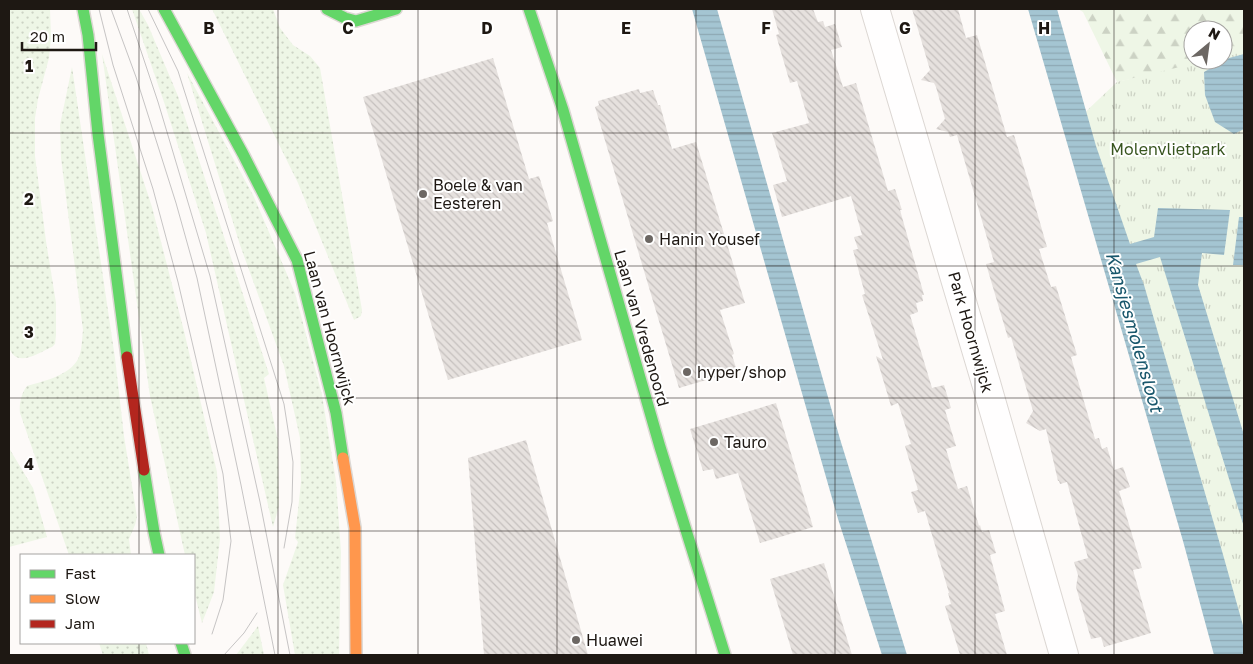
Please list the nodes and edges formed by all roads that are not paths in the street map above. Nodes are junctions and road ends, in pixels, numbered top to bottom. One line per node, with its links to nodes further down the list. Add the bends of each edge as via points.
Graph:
1 (83, 9): 7 (main road, via 131,392)
2 (164, 9): 8 (main road, Laan van Hoornwijck, via 297,260 336,412 355,528)
3 (327, 9): 4 (main road, via 356,21)
4 (396, 9)
5 (529, 9): 9 (main road, Laan van Vredenoord, via 592,206 651,417)
6 (875, 9): 10 (street, Park Hoornwijck)
7 (159, 554)
8 (356, 655)
9 (725, 655)
10 (1064, 655)

